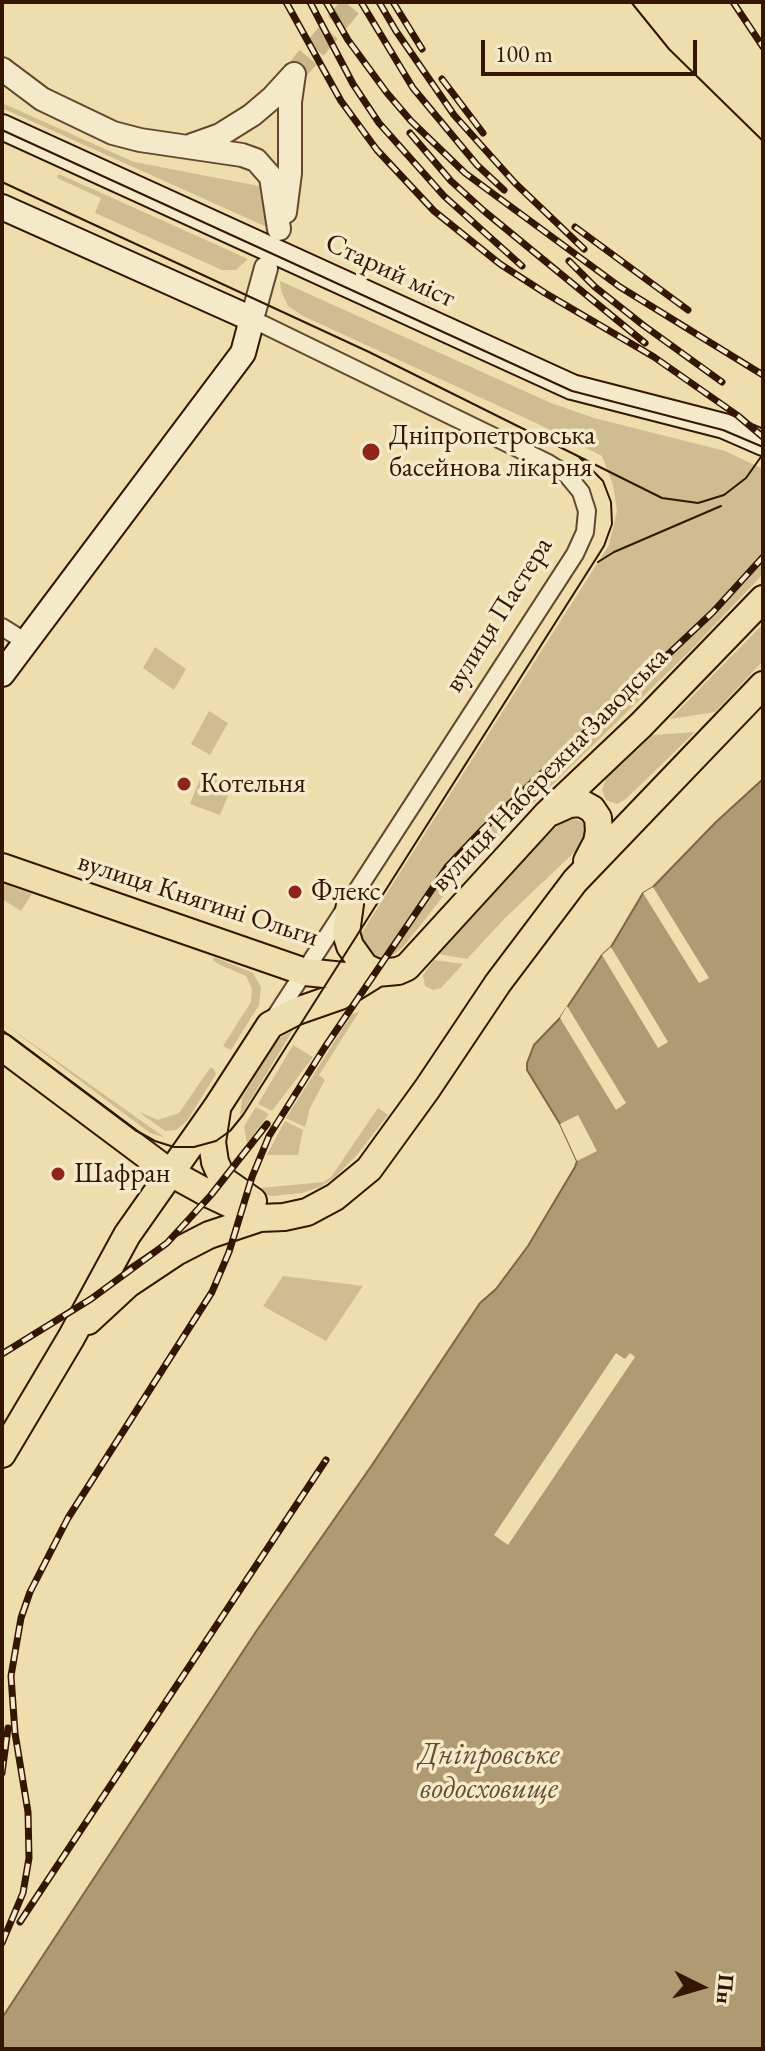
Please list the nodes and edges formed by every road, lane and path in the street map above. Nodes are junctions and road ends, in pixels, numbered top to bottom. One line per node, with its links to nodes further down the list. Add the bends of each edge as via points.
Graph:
1 (2, 69): 3 (street, via 42,99 113,133)
2 (2, 127): 7 (main road, Старий міст, via 559,381 598,396 724,426)
3 (189, 146): 3 (street, via 252,115 294,74 290,173 279,229 275,190 264,167 242,155)
4 (2, 207): 6 (main road, вулиця Пастера)
5 (266, 268): 6 (street)
6 (252, 319): 10 (main road, via 243,353); 16 (street, вулиця Пастера, via 548,463 581,492 587,511 575,554)
7 (763, 443)
8 (763, 599): 13 (main road, вулиця Набережна Заводська)
9 (2, 627): 10 (street)
10 (26, 642): 11 (main road)
11 (2, 674)
12 (763, 685): 15 (main road)
13 (546, 815): 15 (main road, via 581,803 598,818 597,842); 18 (main road, вулиця Набережна Заводська, via 407,967)
14 (2, 867): 17 (main road, вулиця Княгині Ольги)
15 (575, 881): 23 (main road, via 369,1169)
16 (350, 904): 17 (street, вулиця Пастера); 18 (main road, via 350,946 365,967)
17 (305, 972): 18 (main road, вулиця Княгині Ольги); 19 (street, вулиця Пастера)
18 (377, 973): 19 (main road, via 340,996)
19 (270, 1025): 21 (main road)
20 (2, 1047): 22 (main road)
21 (217, 1107): 22 (main road); 23 (main road, via 212,1142 223,1180 260,1204)
22 (169, 1172): 24 (main road); 25 (main road, via 127,1235)
23 (307, 1212): 24 (main road)
24 (260, 1218): 25 (main road, via 209,1235 160,1262 109,1300)
25 (71, 1338): 26 (main road)
26 (2, 1454)

